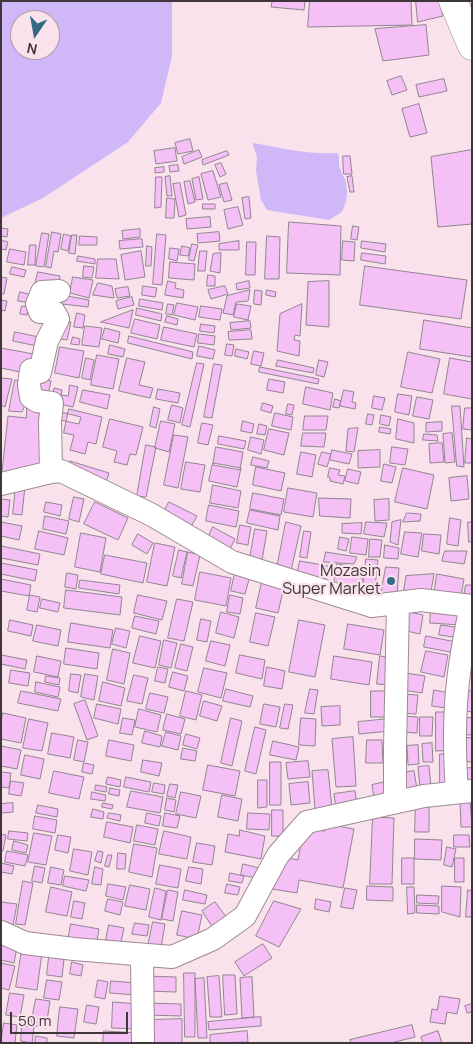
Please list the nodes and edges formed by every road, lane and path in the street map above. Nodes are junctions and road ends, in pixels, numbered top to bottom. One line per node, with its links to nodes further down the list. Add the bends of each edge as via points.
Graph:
1 (452, 1): 2 (highway)
2 (472, 46)
3 (59, 291): 4 (street, via 42,292 37,304 40,312 54,312 58,319 47,341 40,372 31,370 29,385 31,397 52,403)
4 (51, 472): 5 (street); 6 (street, via 61,471 152,515 232,562 372,606)
5 (1, 484)
6 (398, 603): 7 (street, via 421,600); 9 (street)
7 (471, 606): 8 (street, via 456,704 455,757)
8 (464, 791): 9 (street)
9 (395, 802): 11 (street, via 307,822 278,855 245,916 213,939 172,957)
10 (1, 932): 11 (street, via 25,943)
11 (142, 954): 12 (street)
12 (143, 1043)

